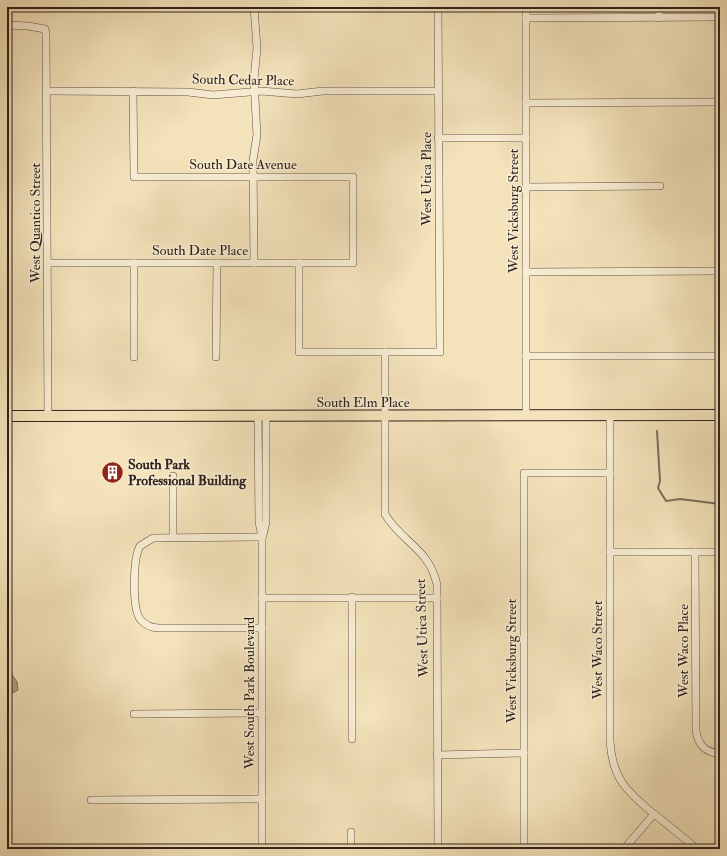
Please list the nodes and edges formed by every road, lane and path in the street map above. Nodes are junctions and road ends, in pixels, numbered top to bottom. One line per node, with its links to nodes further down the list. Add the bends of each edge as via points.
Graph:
1 (254, 7): 11 (street, via 257,48)
2 (438, 7): 12 (street, West Utica Place)
3 (526, 7): 6 (street, West Vicksburg Street)
4 (659, 7): 7 (street)
5 (720, 17): 7 (street)
6 (526, 18): 7 (street); 14 (street, West Vicksburg Street)
7 (659, 18)
8 (7, 26): 9 (street, West Quantico Street, via 45,29)
9 (48, 91): 10 (street, South Cedar Place); 21 (street, West Quantico Street)
10 (133, 91): 11 (street, South Cedar Place, via 213,94); 17 (street, South Date Avenue, via 134,177)
11 (254, 91): 12 (street, South Cedar Place, via 297,94 323,91); 17 (street, via 257,135)
12 (438, 91): 15 (street, West Utica Place)
13 (720, 102): 14 (street)
14 (526, 103): 16 (street, West Vicksburg Street)
15 (438, 138): 16 (street); 28 (street, West Utica Place, via 440,352)
16 (526, 138): 19 (street, West Vicksburg Street)
17 (253, 177): 20 (street); 25 (street, South Date Avenue, via 353,177)
18 (660, 186): 19 (street)
19 (526, 187): 27 (street, West Vicksburg Street)
20 (254, 262): 23 (street, South Date Place); 24 (street, South Date Place)
21 (48, 263): 22 (street, South Date Place); 37 (street, West Quantico Street)
22 (134, 263): 23 (street, South Date Place); 32 (street)
23 (216, 263): 29 (street)
24 (299, 263): 25 (street, South Date Place); 28 (street, via 299,352)
25 (353, 263)
26 (720, 271): 27 (street)
27 (526, 272): 30 (street, West Vicksburg Street)
28 (385, 352): 39 (street, West Utica Street)
29 (216, 356)
30 (526, 356): 31 (street); 33 (street, West Vicksburg Street)
31 (720, 356)
32 (134, 357)
33 (526, 415): 34 (main road, South Elm Place); 39 (main road, South Elm Place)
34 (610, 415): 35 (main road, South Elm Place); 40 (street, West Waco Street)
35 (720, 415)
36 (7, 416): 37 (main road, South Elm Place)
37 (48, 416): 38 (main road, South Elm Place)
38 (262, 416): 39 (main road, South Elm Place); 43 (street, West South Park Boulevard, via 259,522)
39 (384, 416): 49 (street, West Utica Street, via 385,514 429,562 435,576)
40 (610, 473): 44 (street, West Waco Street); 54 (street, West Vicksburg Street, via 524,473)
41 (173, 476): 42 (street)
42 (173, 537): 43 (street); 50 (street, via 153,538 140,546 136,560 136,610 140,619 159,628)
43 (262, 537): 48 (street, West South Park Boulevard)
44 (610, 552): 45 (street); 59 (street, West Waco Street, via 612,760 625,788)
45 (696, 552): 46 (street); 55 (street, West Waco Place, via 696,730 698,741 703,748)
46 (720, 552)
47 (352, 597): 48 (street); 49 (street); 53 (street)
48 (262, 598): 50 (street, West South Park Boulevard)
49 (437, 598): 56 (street, West Utica Street)
50 (262, 628): 51 (street, West South Park Boulevard)
51 (262, 713): 52 (street); 57 (street, West South Park Boulevard)
52 (134, 714)
53 (352, 739)
54 (524, 753): 56 (street); 64 (street, West Vicksburg Street)
55 (720, 754)
56 (438, 755): 63 (street, West Utica Street)
57 (262, 799): 58 (street); 61 (street, West South Park Boulevard)
58 (91, 800)
59 (654, 814): 65 (street); 66 (street, West Waco Street)
60 (351, 832): 62 (street)
61 (262, 849)
62 (351, 849)
63 (438, 849)
64 (524, 849)
65 (624, 849)
66 (697, 849)

